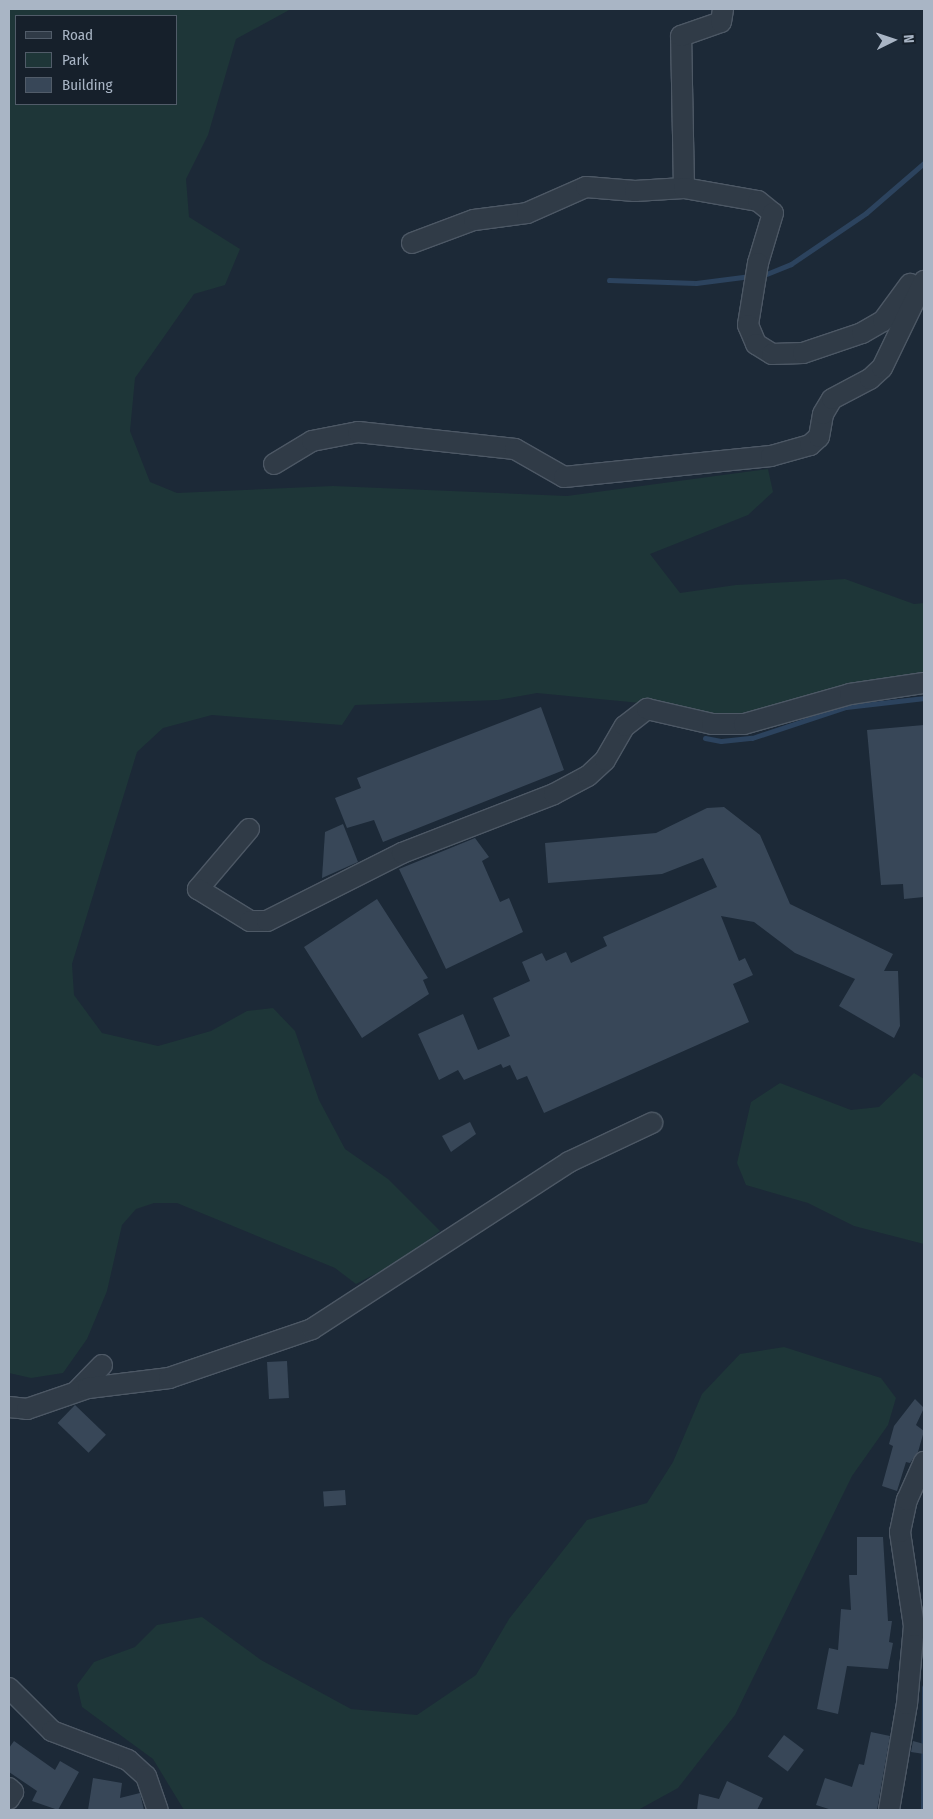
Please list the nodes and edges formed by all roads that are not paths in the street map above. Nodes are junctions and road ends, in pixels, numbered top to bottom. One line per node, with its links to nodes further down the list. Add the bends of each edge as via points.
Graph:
1 (723, 9): 2 (street, via 721,22 681,36)
2 (684, 188): 3 (street, via 635,192 586,187 527,213 474,220); 4 (street, via 758,202 773,212 758,263 748,325 756,344 772,354 803,353 869,329 883,321)
3 (412, 243)
4 (924, 270)
5 (924, 281): 6 (street, via 882,368 870,379 832,399 823,414 820,437 810,445 771,456 564,477 516,449 358,432 312,441)
6 (274, 464)
7 (924, 683): 8 (street, via 850,694 744,724 712,724 647,709 625,726 605,760 588,776 554,794 402,853 267,921 250,921 198,889)
8 (249, 829)
9 (652, 1123): 11 (street, via 569,1162 312,1329 186,1374)
10 (102, 1365): 11 (street)
11 (78, 1392): 12 (street, via 27,1408)
12 (9, 1407)
13 (924, 1462): 18 (street, via 907,1500 900,1532 914,1626 908,1704)
14 (9, 1688): 17 (street, via 52,1731 128,1760 146,1776)
15 (9, 1788): 16 (street, via 13,1792)
16 (9, 1798)
17 (158, 1810)
18 (889, 1810)

